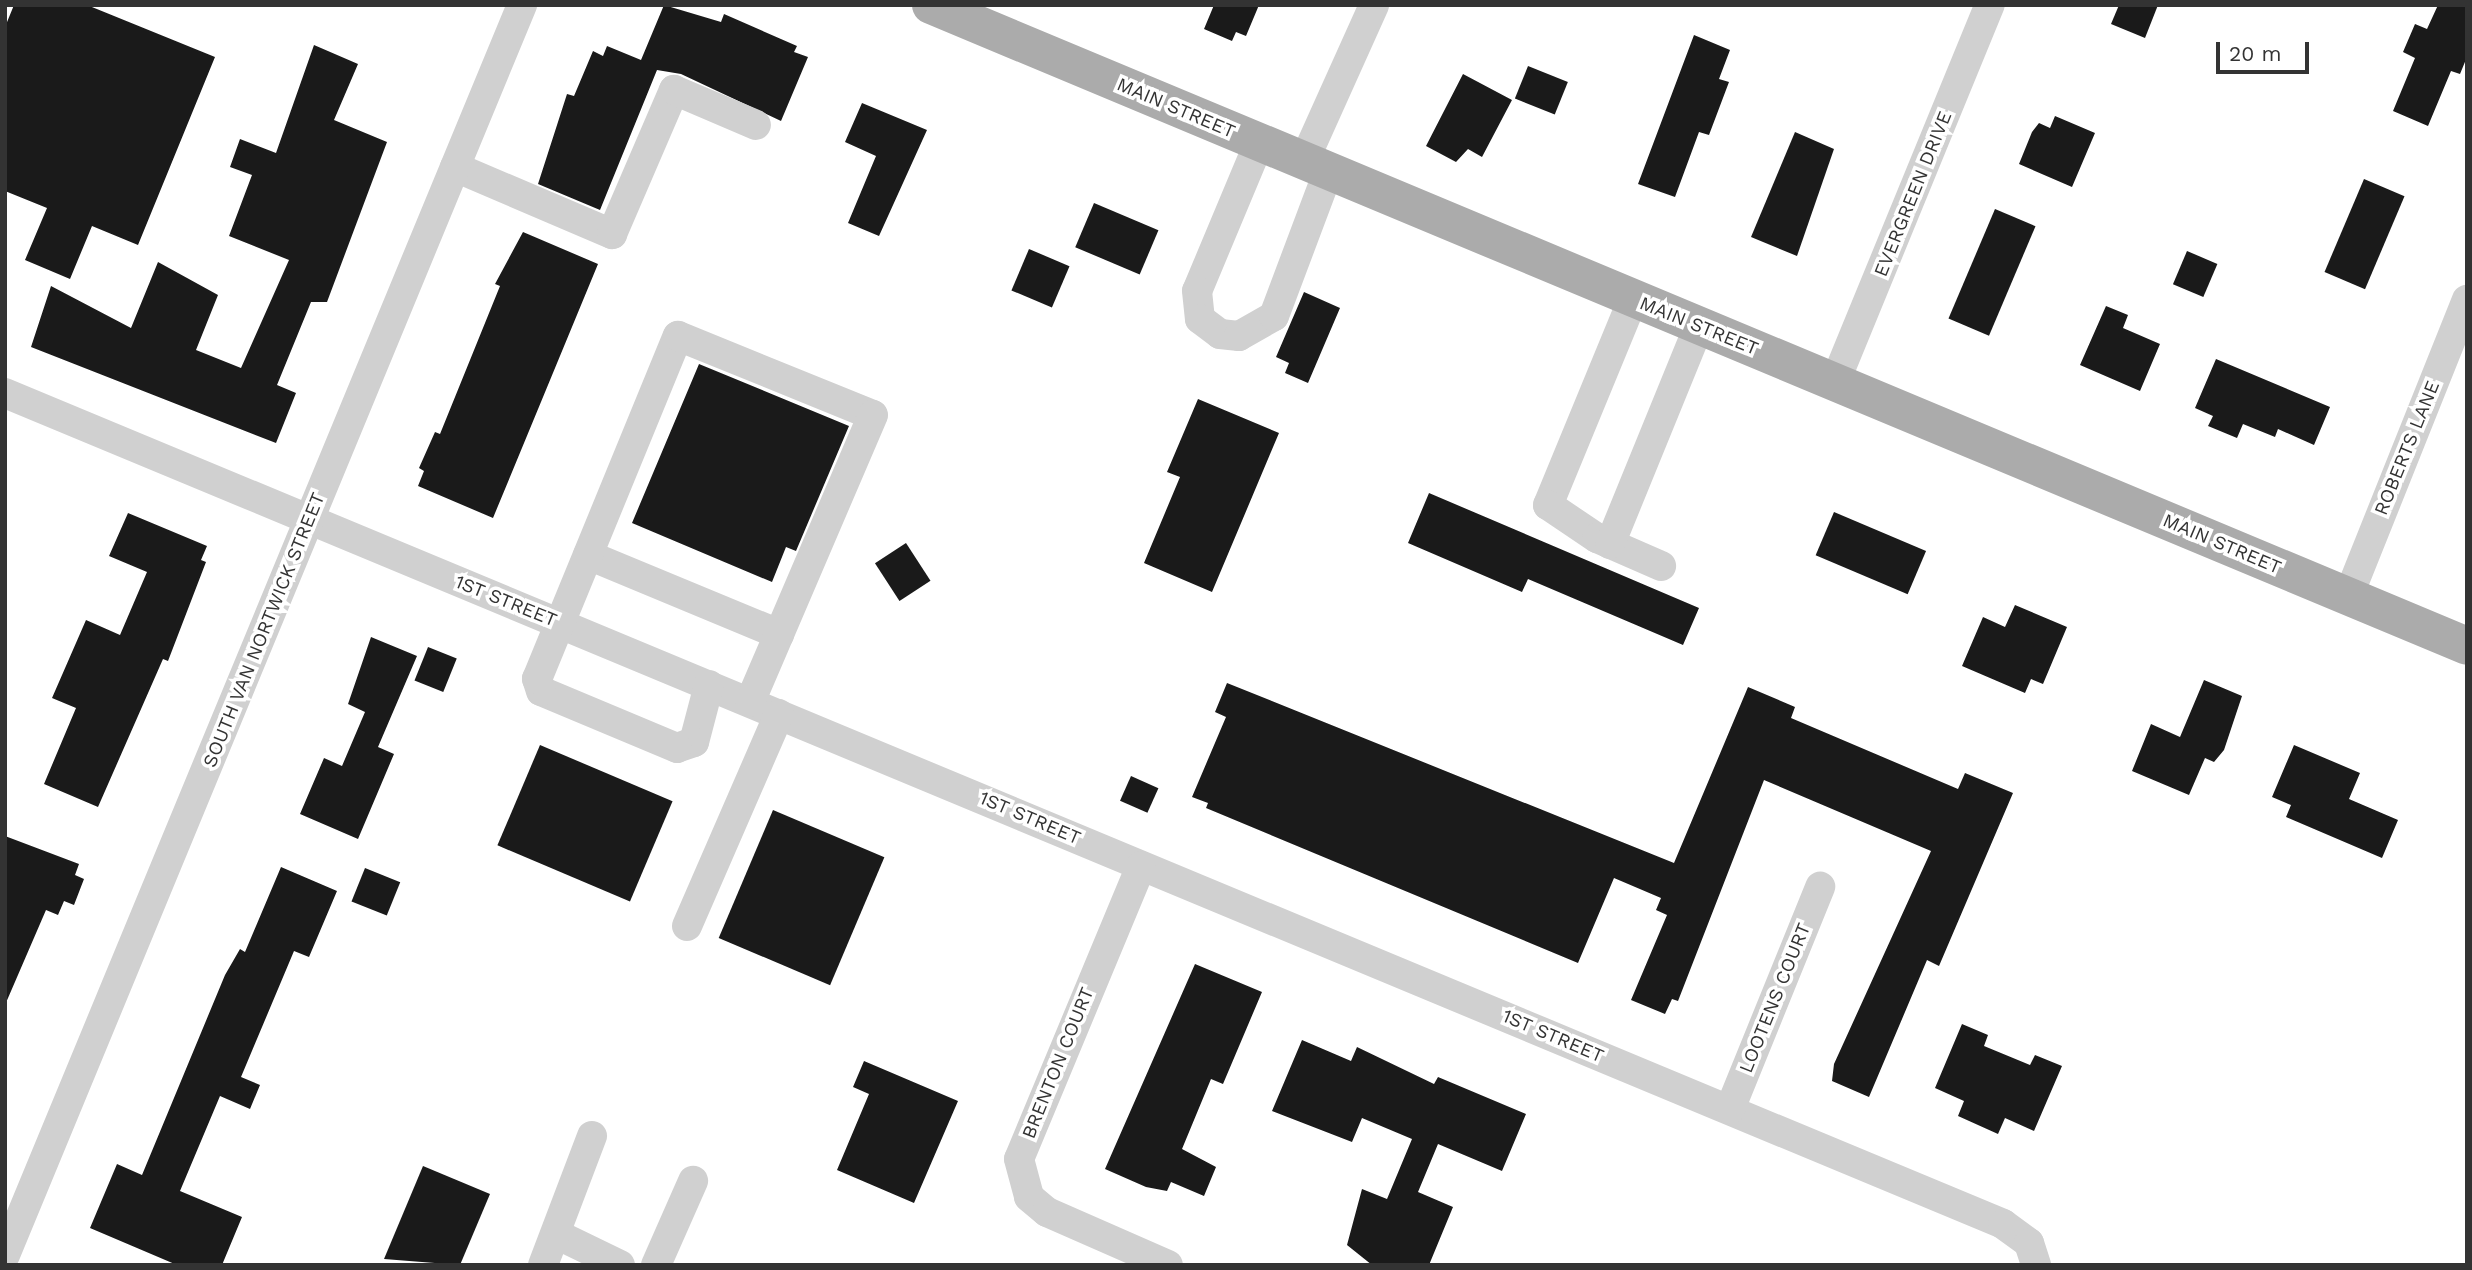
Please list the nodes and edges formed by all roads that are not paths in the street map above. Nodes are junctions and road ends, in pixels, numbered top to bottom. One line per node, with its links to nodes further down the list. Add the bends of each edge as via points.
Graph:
1 (522, 5): 8 (street, SOUTH VAN NORTWICK STREET)
2 (931, 5): 6 (main road, MAIN STREET)
3 (1374, 5): 7 (street)
4 (1990, 5): 12 (street, EVERGREEN DRIVE)
5 (757, 125): 8 (street, via 674,90 612,234)
6 (1259, 143): 7 (main road, MAIN STREET); 7 (street, via 1197,291 1200,319 1220,334 1240,335 1274,316)
7 (1316, 166): 9 (main road, MAIN STREET)
8 (455, 167): 14 (street, SOUTH VAN NORTWICK STREET)
9 (1633, 299): 11 (main road, MAIN STREET); 15 (street, via 1548,505)
10 (2467, 299): 18 (street, ROBERTS LANE)
11 (1699, 326): 12 (main road, MAIN STREET); 15 (street)
12 (1835, 383): 18 (main road, MAIN STREET)
13 (5, 393): 14 (street, 1ST STREET)
14 (309, 519): 19 (street, 1ST STREET); 32 (street, SOUTH VAN NORTWICK STREET)
15 (1609, 544): 17 (street)
16 (588, 555): 19 (street); 20 (street); 20 (street, via 678,336 873,415)
17 (1661, 566)
18 (2348, 597): 21 (main road, MAIN STREET)
19 (559, 623): 22 (street, 1ST STREET); 22 (street, via 537,679 541,691 677,748 694,742)
20 (779, 634): 23 (street)
21 (2467, 646)
22 (709, 685): 23 (street, 1ST STREET)
23 (750, 702): 24 (street, 1ST STREET)
24 (779, 714): 25 (street, 1ST STREET); 27 (street)
25 (1141, 866): 28 (street, 1ST STREET); 36 (street, BRENTON COURT, via 1019,1159 1029,1197 1047,1212)
26 (1820, 887): 28 (street, LOOTENS COURT)
27 (687, 926)
28 (1730, 1109): 37 (street, 1ST STREET, via 2003,1224 2029,1243)
29 (592, 1136): 31 (street)
30 (693, 1181): 35 (street)
31 (556, 1234): 33 (street); 34 (street)
32 (5, 1255)
33 (623, 1264)
34 (543, 1265)
35 (656, 1265)
36 (1168, 1265)
37 (2036, 1265)

